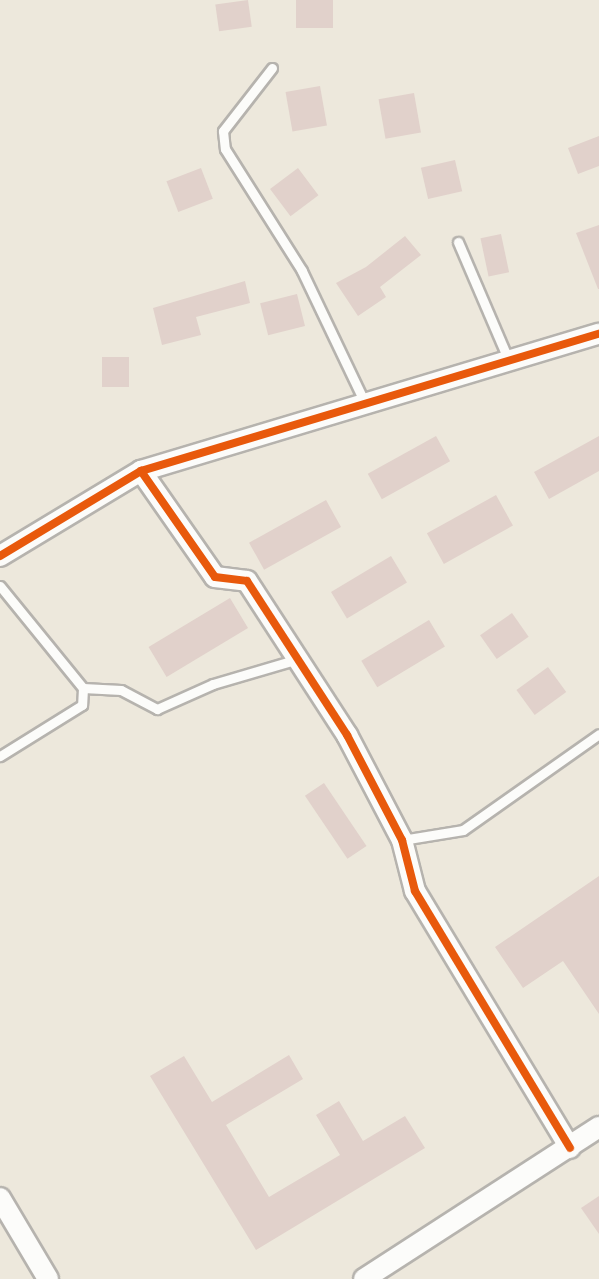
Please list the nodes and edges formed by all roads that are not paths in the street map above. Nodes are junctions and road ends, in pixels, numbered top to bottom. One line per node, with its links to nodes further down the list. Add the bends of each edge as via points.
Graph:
1 (272, 68): 5 (lane, via 223,131 225,149 302,271)
2 (458, 242): 4 (lane)
3 (599, 334): 4 (street)
4 (510, 362): 5 (street)
5 (366, 407): 6 (street)
6 (141, 471): 7 (street); 9 (street, via 216,577 247,581)
7 (0, 556)
8 (0, 586): 10 (lane)
9 (298, 659): 10 (lane, via 213,684 157,709 121,690); 13 (street, via 347,735)
10 (83, 688): 12 (lane, via 82,705)
11 (599, 734): 13 (lane, via 463,830)
12 (0, 756)
13 (402, 840): 15 (street, via 415,891)
14 (599, 1127): 15 (street)
15 (570, 1148): 18 (street)
16 (0, 1198): 17 (street)
17 (48, 1279)
18 (364, 1279)

